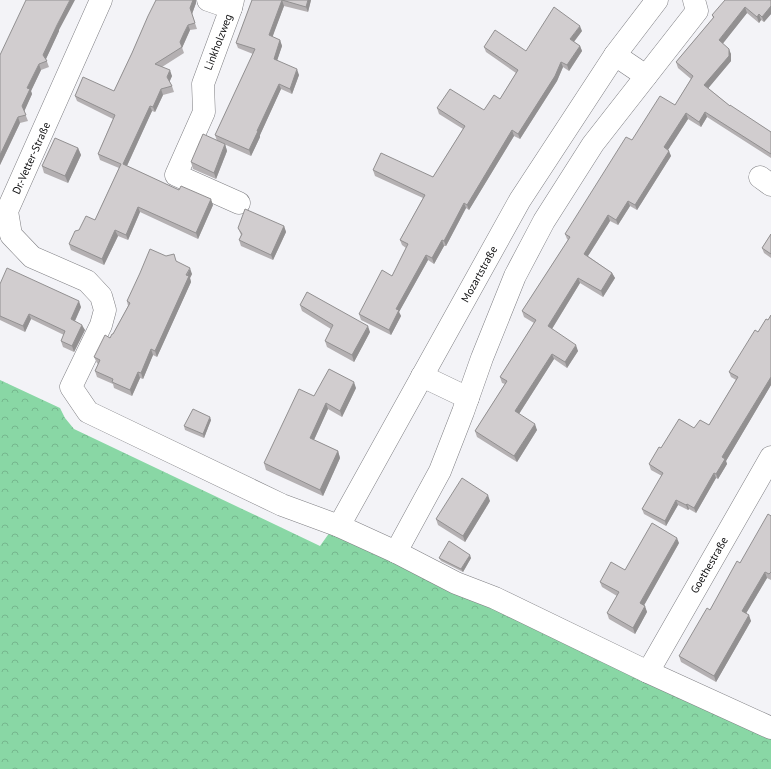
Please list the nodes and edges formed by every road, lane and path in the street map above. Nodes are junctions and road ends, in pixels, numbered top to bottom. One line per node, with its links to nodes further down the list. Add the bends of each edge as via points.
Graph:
1 (101, 0): 14 (street, Dr.-Vetter-Straße, via 7,211 11,235 32,256 87,281 101,296 105,310 101,325 71,387 88,412 282,505)
2 (208, 0): 5 (street)
3 (657, 0): 6 (street, Mozartstraße)
4 (694, 0): 7 (street, via 697,11)
5 (232, 4): 10 (street, Linkholzweg, via 202,84 204,112 176,174)
6 (615, 55): 7 (street); 8 (street, Mozartstraße)
7 (646, 76): 9 (street, via 593,144)
8 (538, 173): 9 (street); 11 (street, Mozartstraße, via 520,200)
9 (564, 189): 12 (street, via 515,276)
10 (238, 203)
11 (422, 376): 12 (street); 14 (street, Mozartstraße)
12 (468, 398): 15 (street, via 440,471)
13 (771, 458): 16 (street, Goethestraße)
14 (339, 526): 15 (street)
15 (396, 552): 16 (street, via 456,583 496,598)
16 (648, 672): 17 (street)
17 (771, 728)

